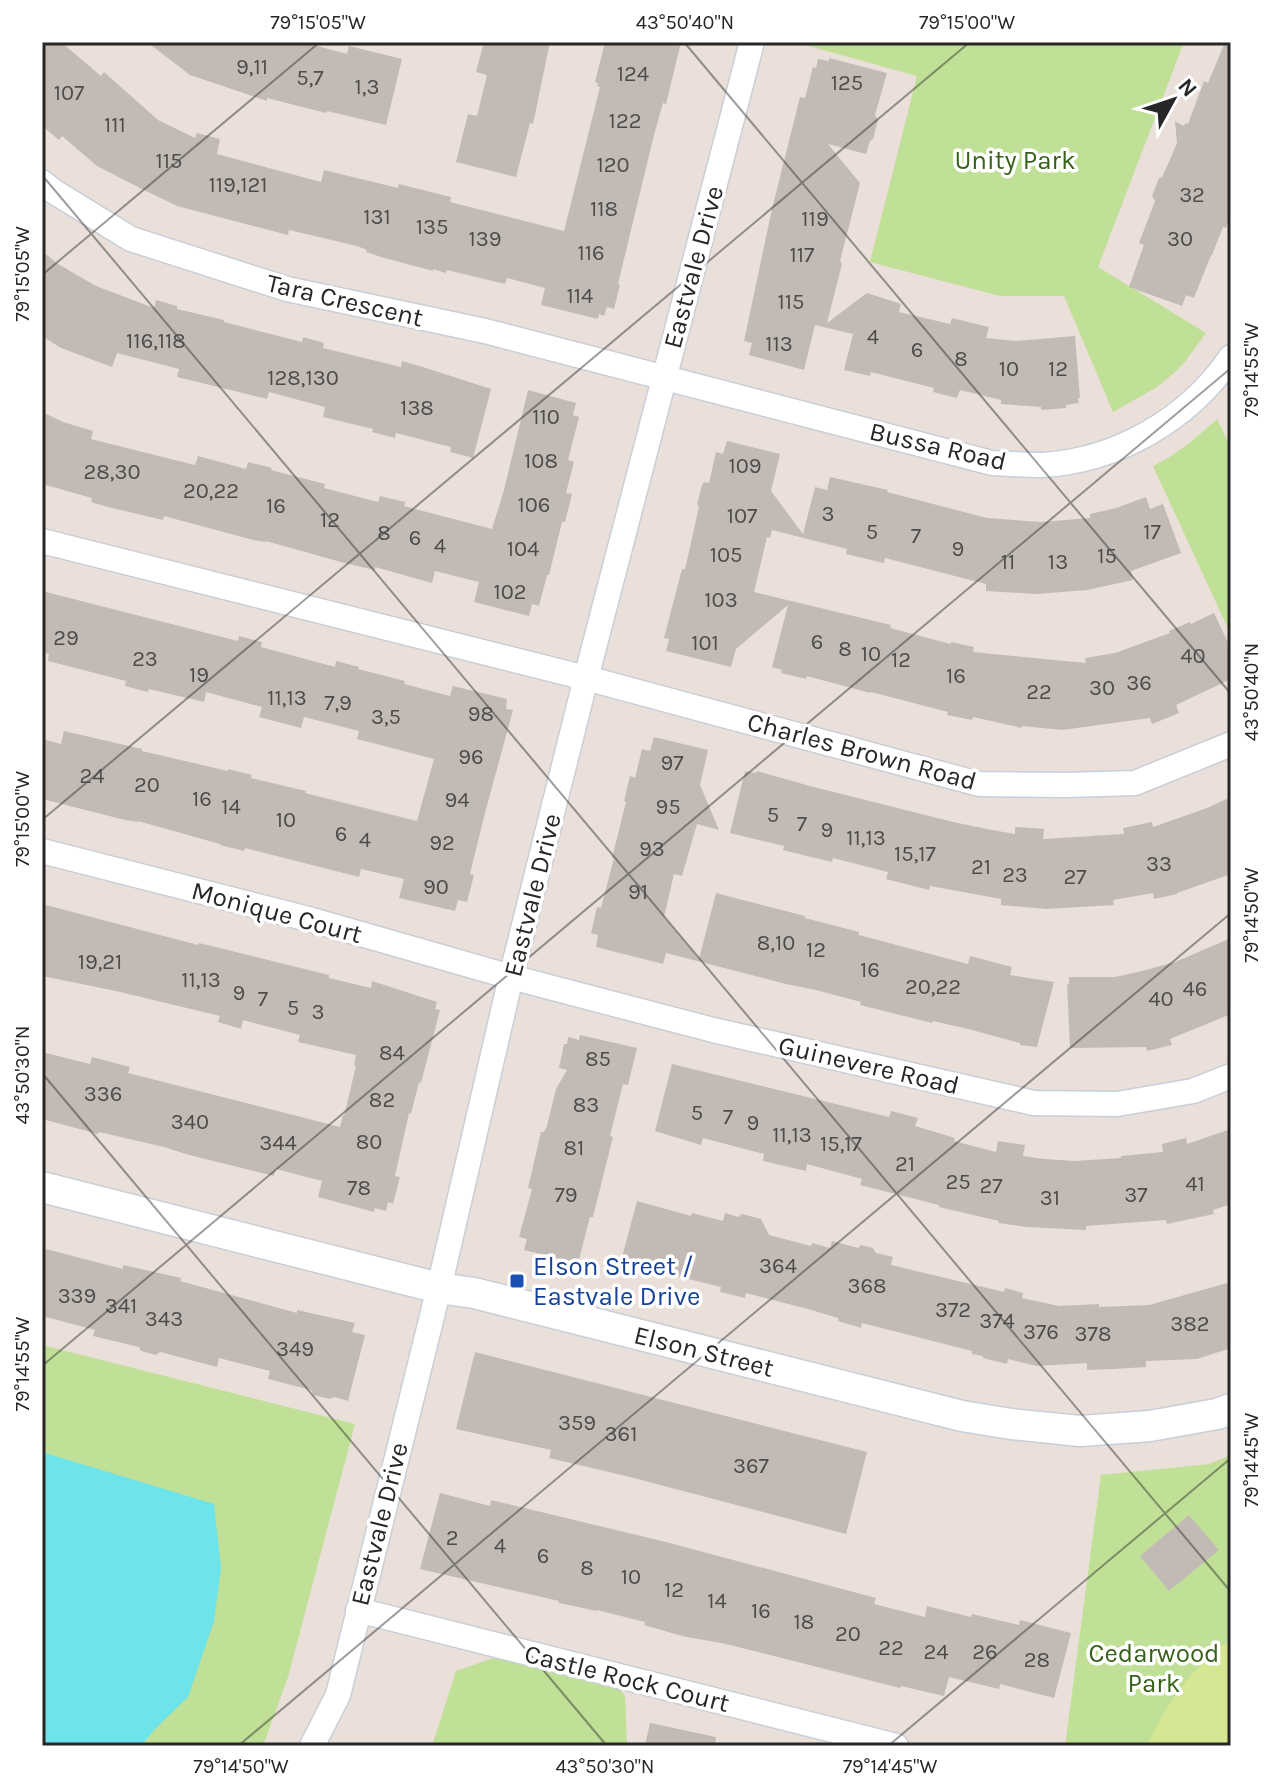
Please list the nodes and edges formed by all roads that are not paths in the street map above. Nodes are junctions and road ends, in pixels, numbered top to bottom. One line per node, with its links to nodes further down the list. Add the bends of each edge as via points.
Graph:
1 (752, 42): 4 (street, Eastvale Drive)
2 (42, 182): 4 (street, Tara Crescent, via 131,239 228,272)
3 (1231, 357): 4 (street, Bussa Road, via 1189,405 1145,435 1097,455 1045,465 992,463)
4 (664, 377): 6 (street, Eastvale Drive)
5 (42, 541): 6 (street)
6 (586, 678): 7 (street, Charles Brown Road, via 979,784 1135,783); 9 (street, Eastvale Drive)
7 (1231, 744)
8 (42, 851): 9 (street, Monique Court)
9 (511, 977): 10 (street, Guinevere Road, via 713,1030 1034,1103 1117,1104 1193,1091); 12 (street, Eastvale Drive)
10 (1231, 1076)
11 (42, 1187): 12 (street, Elson Street)
12 (439, 1288): 13 (street, Elson Street, via 1011,1424 1080,1431 1150,1426); 14 (street, Eastvale Drive)
13 (1231, 1409)
14 (358, 1610): 15 (street, Eastvale Drive, via 338,1695); 16 (street, Castle Rock Court)
15 (312, 1746)
16 (896, 1746)

